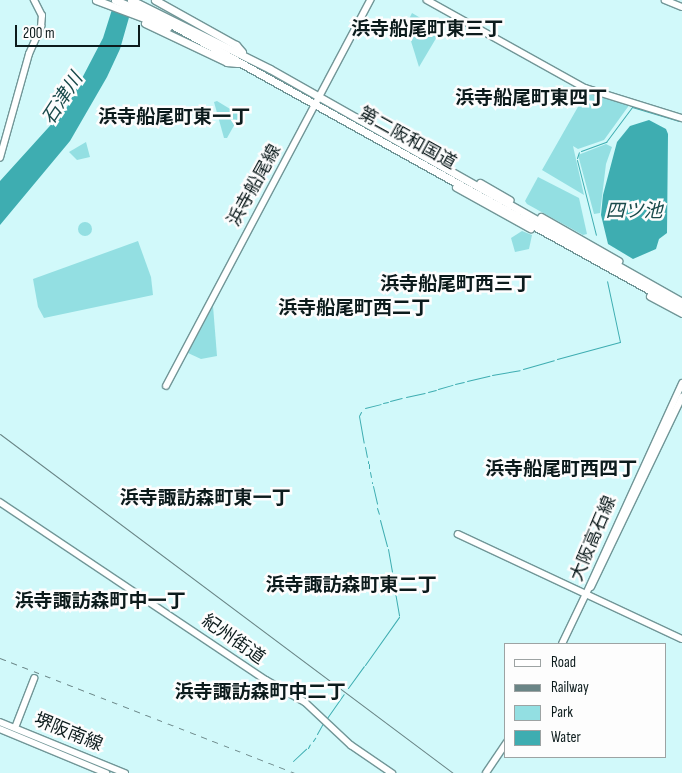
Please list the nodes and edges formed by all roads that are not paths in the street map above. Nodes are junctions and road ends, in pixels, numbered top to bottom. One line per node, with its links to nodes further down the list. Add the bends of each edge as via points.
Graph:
1 (34, 0): 18 (street, via 42,16 41,27 26,63)
2 (96, 0): 9 (highway)
3 (131, 0): 11 (highway)
4 (144, 0): 11 (highway)
5 (155, 0): 13 (highway, via 236,45)
6 (370, 0): 15 (street, 浜寺船尾線)
7 (427, 0): 17 (street, via 585,88)
8 (665, 0): 10 (street)
9 (112, 2): 11 (highway)
10 (682, 7)
11 (167, 18): 13 (highway, 第二阪和国道); 14 (highway, 第二阪和国道)
12 (145, 23): 14 (highway, via 227,62)
13 (244, 55): 15 (highway, 第二阪和国道)
14 (240, 63): 16 (highway, 第二阪和国道)
15 (320, 97): 16 (street, 浜寺船尾線); 19 (highway, 第二阪和国道)
16 (315, 106): 20 (highway, 第二阪和国道); 26 (street, 浜寺船尾線)
17 (682, 118)
18 (0, 158)
19 (457, 174): 21 (highway, via 478,182); 22 (highway, 第二阪和国道)
20 (445, 177): 23 (highway, 第二阪和国道); 24 (highway, via 472,198)
21 (682, 296)
22 (682, 302)
23 (682, 308)
24 (682, 313)
25 (682, 383): 30 (main road, 大阪高石線)
26 (166, 386)
27 (682, 397): 30 (main road, 大阪高石線, via 596,581)
28 (0, 502): 40 (street, 紀州街道, via 266,680 298,697 351,745)
29 (458, 534): 30 (street)
30 (586, 594): 31 (street); 32 (street)
31 (682, 639)
32 (562, 643)
33 (34, 679): 35 (street)
34 (0, 722): 35 (street, 堺阪南線)
35 (15, 728): 39 (street, 堺阪南線)
36 (0, 730): 38 (street, 堺阪南線)
37 (504, 746): 41 (street)
38 (106, 773)
39 (124, 773)
40 (392, 773)
41 (486, 773)

